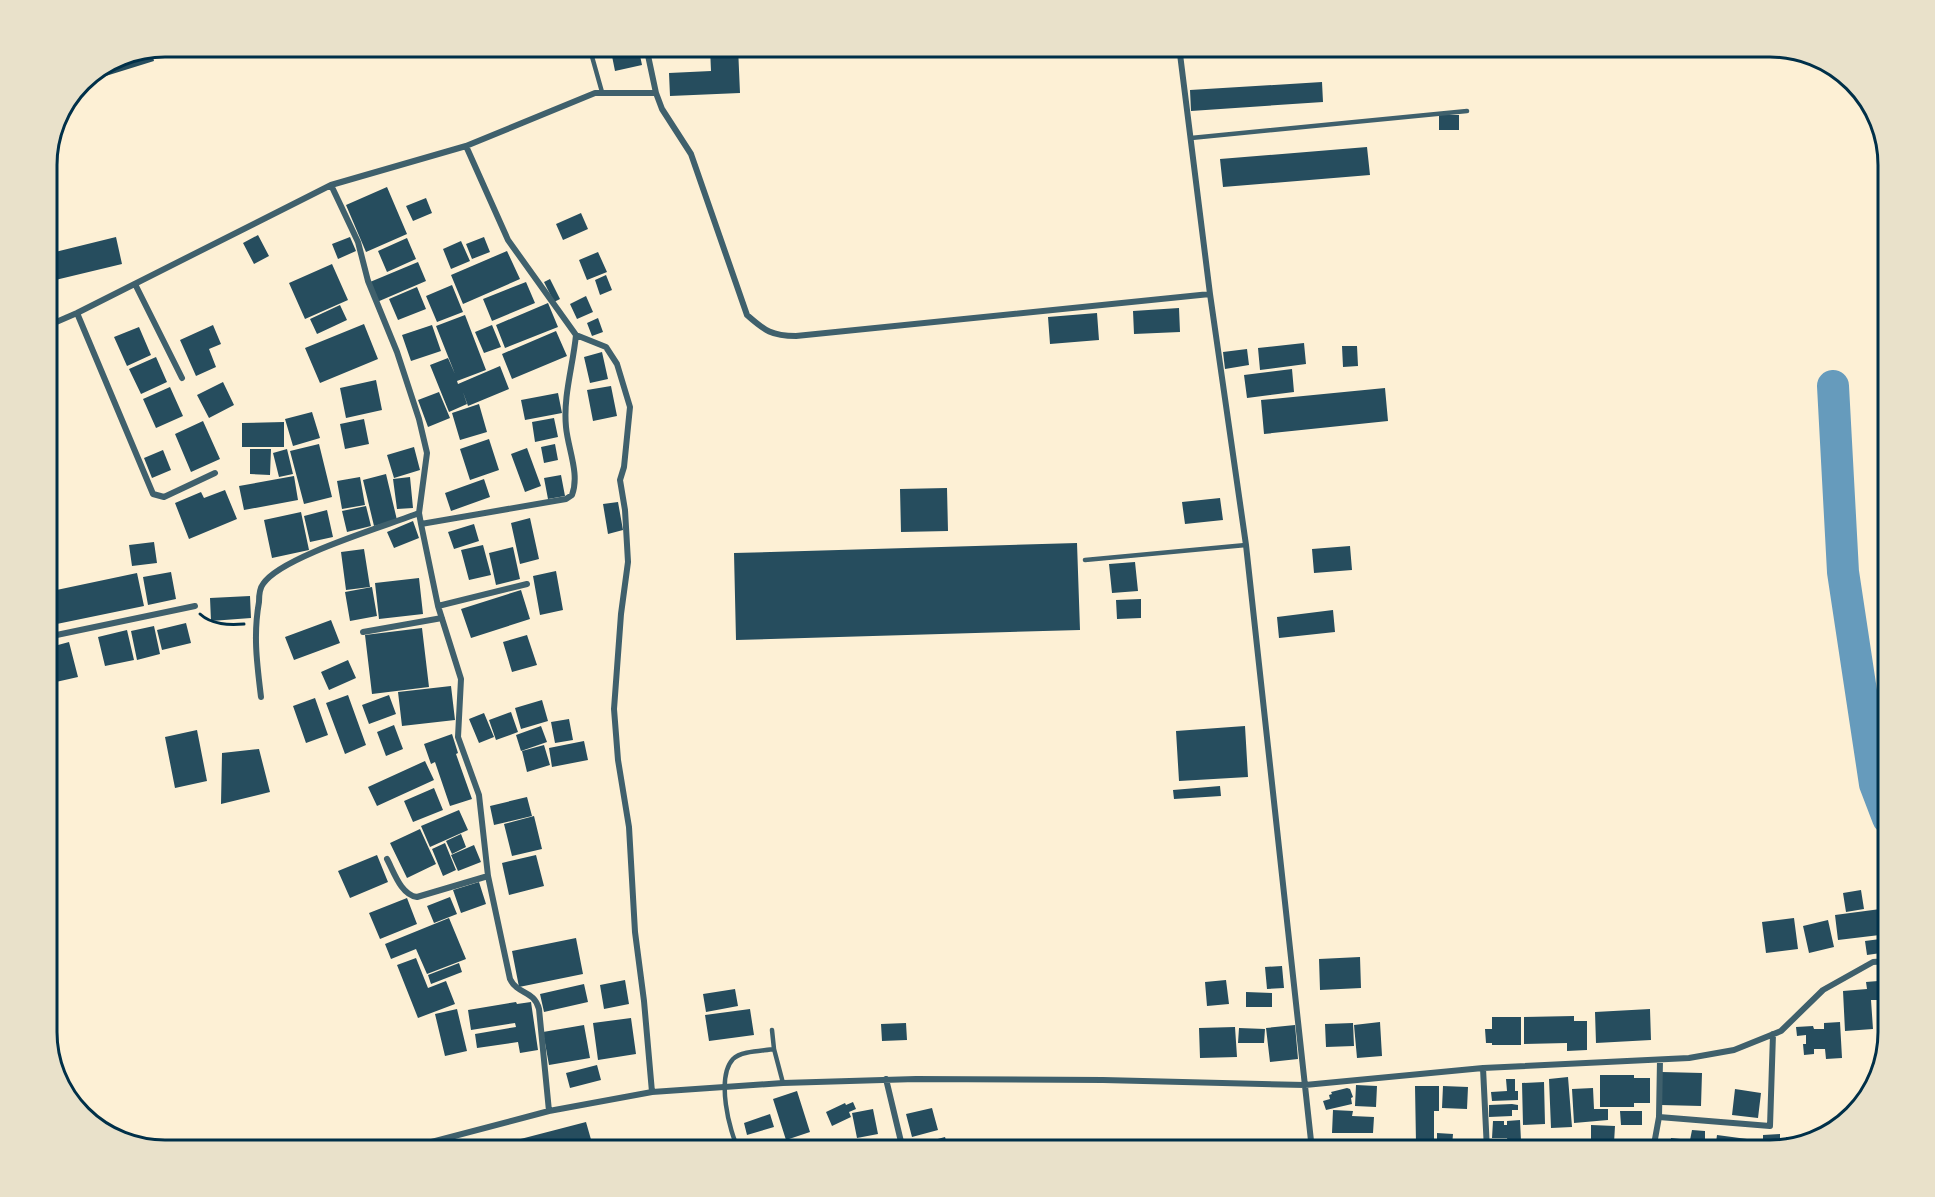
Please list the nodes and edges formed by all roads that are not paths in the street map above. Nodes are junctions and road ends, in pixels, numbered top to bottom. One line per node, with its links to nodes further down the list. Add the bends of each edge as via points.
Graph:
1 (592, 57): 4 (lane)
2 (648, 57): 5 (street)
3 (1180, 57): 7 (street)
4 (602, 92): 5 (street); 8 (street)
5 (656, 93): 11 (street, via 692,154 747,315 778,336)
6 (1467, 111): 7 (lane)
7 (1191, 138): 11 (street)
8 (466, 146): 9 (street); 14 (street, via 508,240)
9 (331, 185): 10 (street); 17 (street, via 358,242 368,281 419,419 427,453)
10 (135, 284): 12 (street); 15 (street)
11 (1210, 294): 19 (street)
12 (77, 313): 13 (street); 16 (street, via 153,494 164,497)
13 (57, 322)
14 (576, 335): 18 (street, via 566,394 566,426 575,478 572,495); 40 (street, via 606,347 630,407 620,480 628,562 614,709 629,827 635,932)
15 (182, 378)
16 (215, 473)
17 (419, 513): 18 (street); 27 (street, via 343,540 279,569 261,586 255,623)
18 (421, 524): 23 (street)
19 (1246, 545): 20 (lane); 38 (street)
20 (1084, 560)
21 (527, 584): 23 (street)
22 (195, 606): 26 (street)
23 (438, 606): 24 (street)
24 (442, 618): 25 (street); 29 (street, via 461,678 458,737 479,795)
25 (363, 632)
26 (57, 635)
27 (261, 697)
28 (387, 859): 29 (street, via 408,895 417,897)
29 (488, 876): 41 (street, via 510,979 537,1001)
30 (1878, 962): 32 (street, via 1823,990)
31 (772, 1030): 33 (lane)
32 (1773, 1034): 34 (street, via 1734,1050); 42 (street, via 1770,1126)
33 (774, 1049): 37 (lane); 39 (lane, via 739,1055 732,1060)
34 (1660, 1060): 35 (street); 42 (street)
35 (1483, 1068): 38 (street); 47 (street)
36 (886, 1079): 37 (street); 38 (street); 45 (street)
37 (783, 1083): 39 (street)
38 (1305, 1085): 46 (street)
39 (725, 1087): 40 (street); 44 (lane, via 728,1122)
40 (652, 1092): 41 (street)
41 (549, 1111): 43 (street)
42 (1659, 1117): 48 (street)
43 (439, 1140)
44 (735, 1140)
45 (901, 1140)
46 (1311, 1140)
47 (1487, 1140)
48 (1655, 1140)

